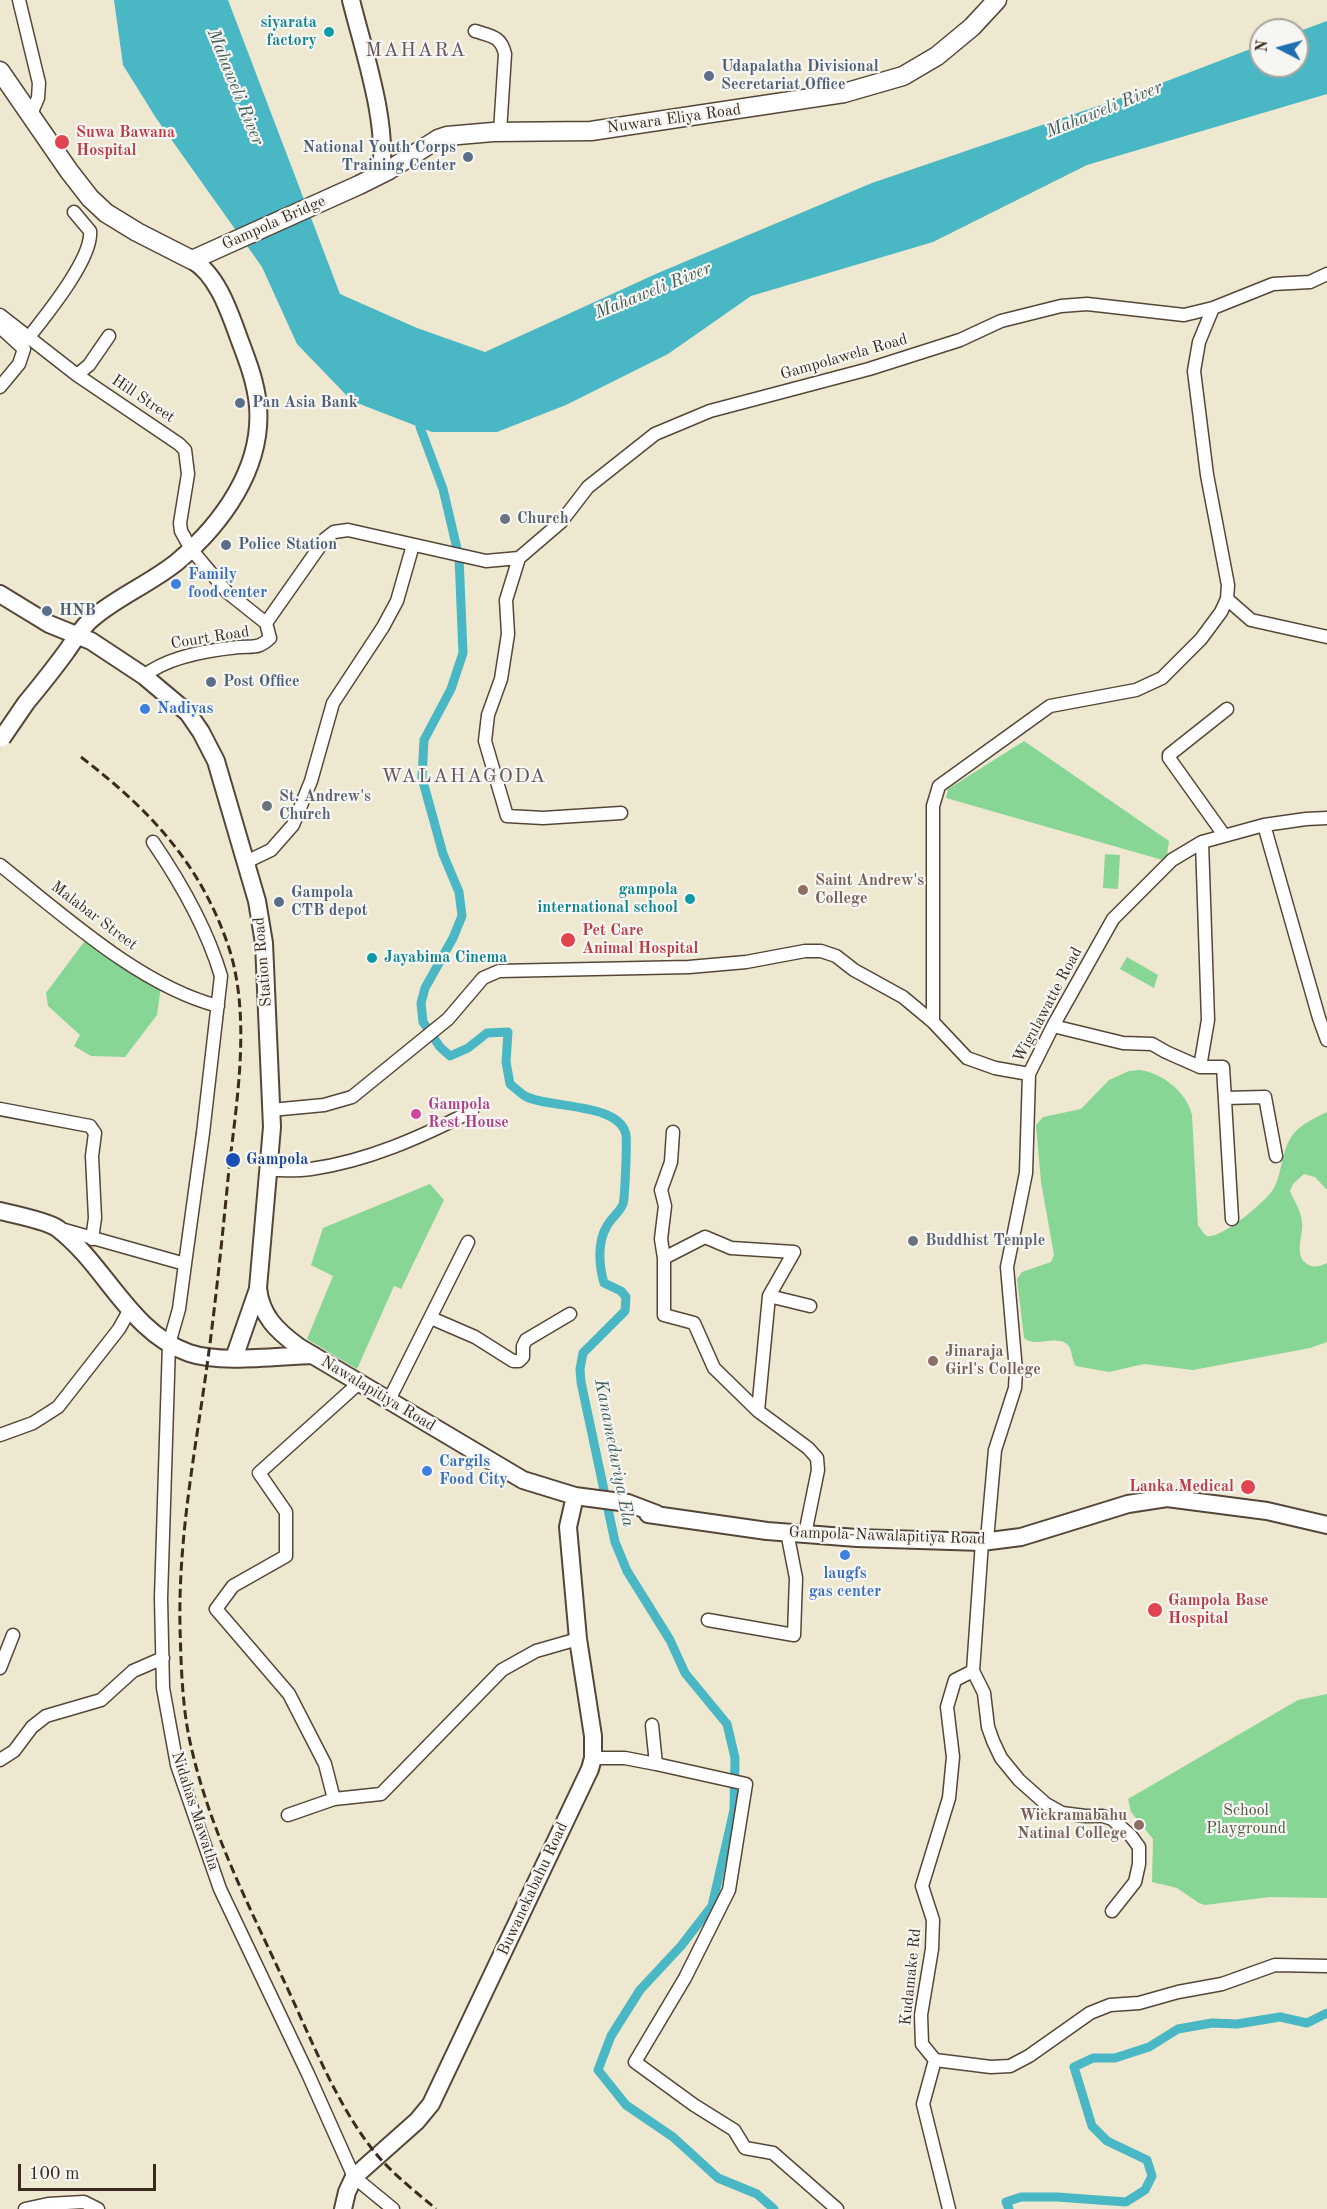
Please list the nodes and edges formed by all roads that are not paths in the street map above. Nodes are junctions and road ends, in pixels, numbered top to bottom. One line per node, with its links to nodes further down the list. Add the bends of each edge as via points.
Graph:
1 (19, 0): 6 (street, via 39,83)
2 (351, 0): 7 (main road)
3 (997, 0): 8 (highway, Nuwara Eliya Road, via 937,56 903,76 844,93 591,131)
4 (475, 31): 8 (street, via 497,38 505,54)
5 (0, 71): 6 (highway)
6 (31, 114): 13 (highway, via 80,187 106,213)
7 (380, 117): 9 (main road); 10 (main road)
8 (500, 132): 9 (highway, Nuwara Eliya Road, via 447,136)
9 (403, 161): 10 (highway, Nuwara Eliya Road)
10 (381, 174): 11 (highway, Nuwara Eliya Road)
11 (334, 195): 13 (highway, Gampola Bridge)
12 (74, 212): 19 (street, via 90,231 89,248)
13 (192, 260): 23 (main road, via 209,274 236,329 252,375 258,418 252,454 240,486 214,526)
14 (1327, 274): 15 (street, Gampolawela Road, via 1310,282 1274,284)
15 (1213, 308): 24 (street, Gampolawela Road, via 1184,315 1087,304 1061,306 1001,321 960,340 869,369 710,411 655,434 588,486 561,522); 26 (street, via 1199,342 1194,371)
16 (0, 315): 19 (street, Hill Street)
17 (0, 327): 21 (street, via 24,350 20,364)
18 (109, 336): 20 (street, via 89,365)
19 (28, 337): 20 (street, Hill Street)
20 (76, 375): 23 (street, Hill Street, via 185,450 188,474 180,523)
21 (0, 387)
22 (413, 545): 24 (street, via 486,561); 27 (street, via 348,530 334,532 325,539); 39 (street, via 397,601 333,703 311,781 293,825 271,850)
23 (191, 549): 27 (street, Court Road, via 227,592); 28 (main road, via 165,571 94,616)
24 (519, 558): 33 (street, via 506,600 508,634 485,741 507,816)
25 (0, 594): 28 (main road, Station Road, via 49,624)
26 (1227, 599): 29 (street, via 1251,620); 42 (street, via 1201,639 1162,678 1136,690 1050,706 939,786 933,806)
27 (266, 623): 30 (street, Court Road, via 270,638 260,646 171,660)
28 (77, 634): 30 (main road, Station Road); 32 (main road, bridge)
29 (1327, 637)
30 (144, 676): 39 (main road, Station Road, via 179,705 207,741)
31 (1227, 709): 36 (street, via 1169,755)
32 (1, 739)
33 (621, 813)
34 (1327, 818): 35 (street, Wigulawatte Road)
35 (1264, 825): 36 (street, Wigulawatte Road); 44 (street)
36 (1224, 835): 38 (street, Wigulawatte Road)
37 (153, 842): 41 (street, Nidahas Mawatha, via 178,879 216,959 221,976)
38 (1202, 842): 43 (street, Wigulawatte Road, via 1172,860 1113,919); 45 (street, via 1208,1020)
39 (246, 862): 49 (main road, Station Road, via 262,927)
40 (0, 865): 41 (street, Malabar Street, via 115,954 171,988)
41 (218, 1006): 60 (street, Nidahas Mawatha)
42 (933, 1022): 46 (street, via 967,1058); 49 (street, via 903,997 821,951 689,967 499,970 483,978 444,1022 352,1097 324,1105)
43 (1053, 1026): 45 (street, via 1123,1043 1152,1044); 46 (street, Wigulawatte Road)
44 (1327, 1040)
45 (1200, 1067): 47 (street, via 1223,1067)
46 (1029, 1074): 79 (street, Wigulawatte Road, via 1026,1173 1007,1267 1015,1388 995,1450)
47 (1225, 1098): 52 (street, via 1265,1097); 55 (street)
48 (0, 1109): 57 (street, via 93,1129)
49 (271, 1110): 53 (main road, Station Road)
50 (472, 1111): 53 (street, via 368,1156 310,1169)
51 (673, 1132): 59 (street, via 671,1162 661,1190 665,1206 661,1239)
52 (1276, 1156)
53 (269, 1170): 61 (main road, Station Road)
54 (0, 1210): 56 (main road)
55 (1232, 1219)
56 (55, 1227): 57 (street); 64 (main road, via 99,1270)
57 (92, 1239): 60 (street)
58 (468, 1242): 66 (street)
59 (664, 1258): 62 (street, via 705,1237 731,1248 794,1252); 72 (street, via 664,1315 694,1323 714,1368)
60 (185, 1264): 67 (street, Nidahas Mawatha)
61 (258, 1288): 68 (main road, Nawalapitiya Road, via 261,1306 274,1328); 69 (main road)
62 (769, 1296): 63 (street); 72 (street)
63 (810, 1306)
64 (129, 1311): 67 (main road); 73 (street, via 58,1407 33,1423)
65 (570, 1314): 66 (street, via 526,1340 519,1361)
66 (431, 1318): 71 (street)
67 (169, 1344): 69 (main road, via 190,1353); 83 (street, Nidahas Mawatha, via 161,1598)
68 (313, 1355): 69 (main road); 70 (main road, Nawalapitiya Road)
69 (234, 1358)
70 (359, 1383): 71 (main road, Nawalapitiya Road); 90 (street, via 259,1473 286,1512 286,1556 233,1586 216,1609 289,1694 325,1764)
71 (389, 1400): 74 (main road, Nawalapitiya Road, via 523,1479 536,1493)
72 (758, 1411): 78 (street, via 817,1458 819,1470)
73 (0, 1434)
74 (575, 1501): 75 (main road, Nawalapitiya Road); 82 (main road, Buwanekabahu Road, via 563,1516 568,1527)
75 (657, 1514): 77 (main road, Gampola-Nawalapitiya Road)
76 (1327, 1525): 79 (main road, Gampola-Nawalapitiya Road, via 1267,1511 1167,1498 1128,1504 1021,1537)
77 (787, 1532): 78 (main road, Gampola-Nawalapitiya Road); 80 (street, via 796,1578 794,1635)
78 (805, 1534): 79 (main road, Gampola-Nawalapitiya Road)
79 (985, 1541): 85 (street)
80 (708, 1620)
81 (13, 1635): 84 (street)
82 (578, 1640): 87 (main road, Buwanekabahu Road); 90 (street, via 536,1651 502,1670 381,1794)
83 (163, 1658): 88 (street, via 133,1671 101,1700 46,1716 14,1751); 95 (street, Nidahas Mawatha, via 163,1688 177,1765 220,1889)
84 (0, 1668)
85 (973, 1671): 92 (street, via 984,1693 993,1741 1019,1780 1062,1813 1112,1819 1138,1847 1135,1882); 94 (street, Kudamake Rd, via 955,1680 947,1707 953,1757 949,1798 922,1886 933,1920 921,2015 922,2044)
86 (652, 1725): 89 (street)
87 (593, 1758): 89 (street, via 625,1758); 95 (main road, Buwanekabahu Road, via 430,2104 417,2121)
88 (0, 1760)
89 (656, 1764): 100 (street, via 746,1784 729,1890 675,1996 635,2062 734,2130 745,2148 773,2153)
90 (334, 1799): 91 (street)
91 (288, 1815)
92 (1112, 1911)
93 (1327, 1966): 94 (street, via 1275,1965 1222,1984 1139,2003 1110,2005 1090,2013 1010,2066)
94 (935, 2060): 101 (street, via 923,2104)
95 (354, 2177): 98 (main road, Buwanekabahu Road); 99 (street)
96 (25, 2209): 97 (street, via 84,2202)
97 (98, 2209)
98 (343, 2209)
99 (393, 2209)
100 (837, 2209)
101 (949, 2209)

